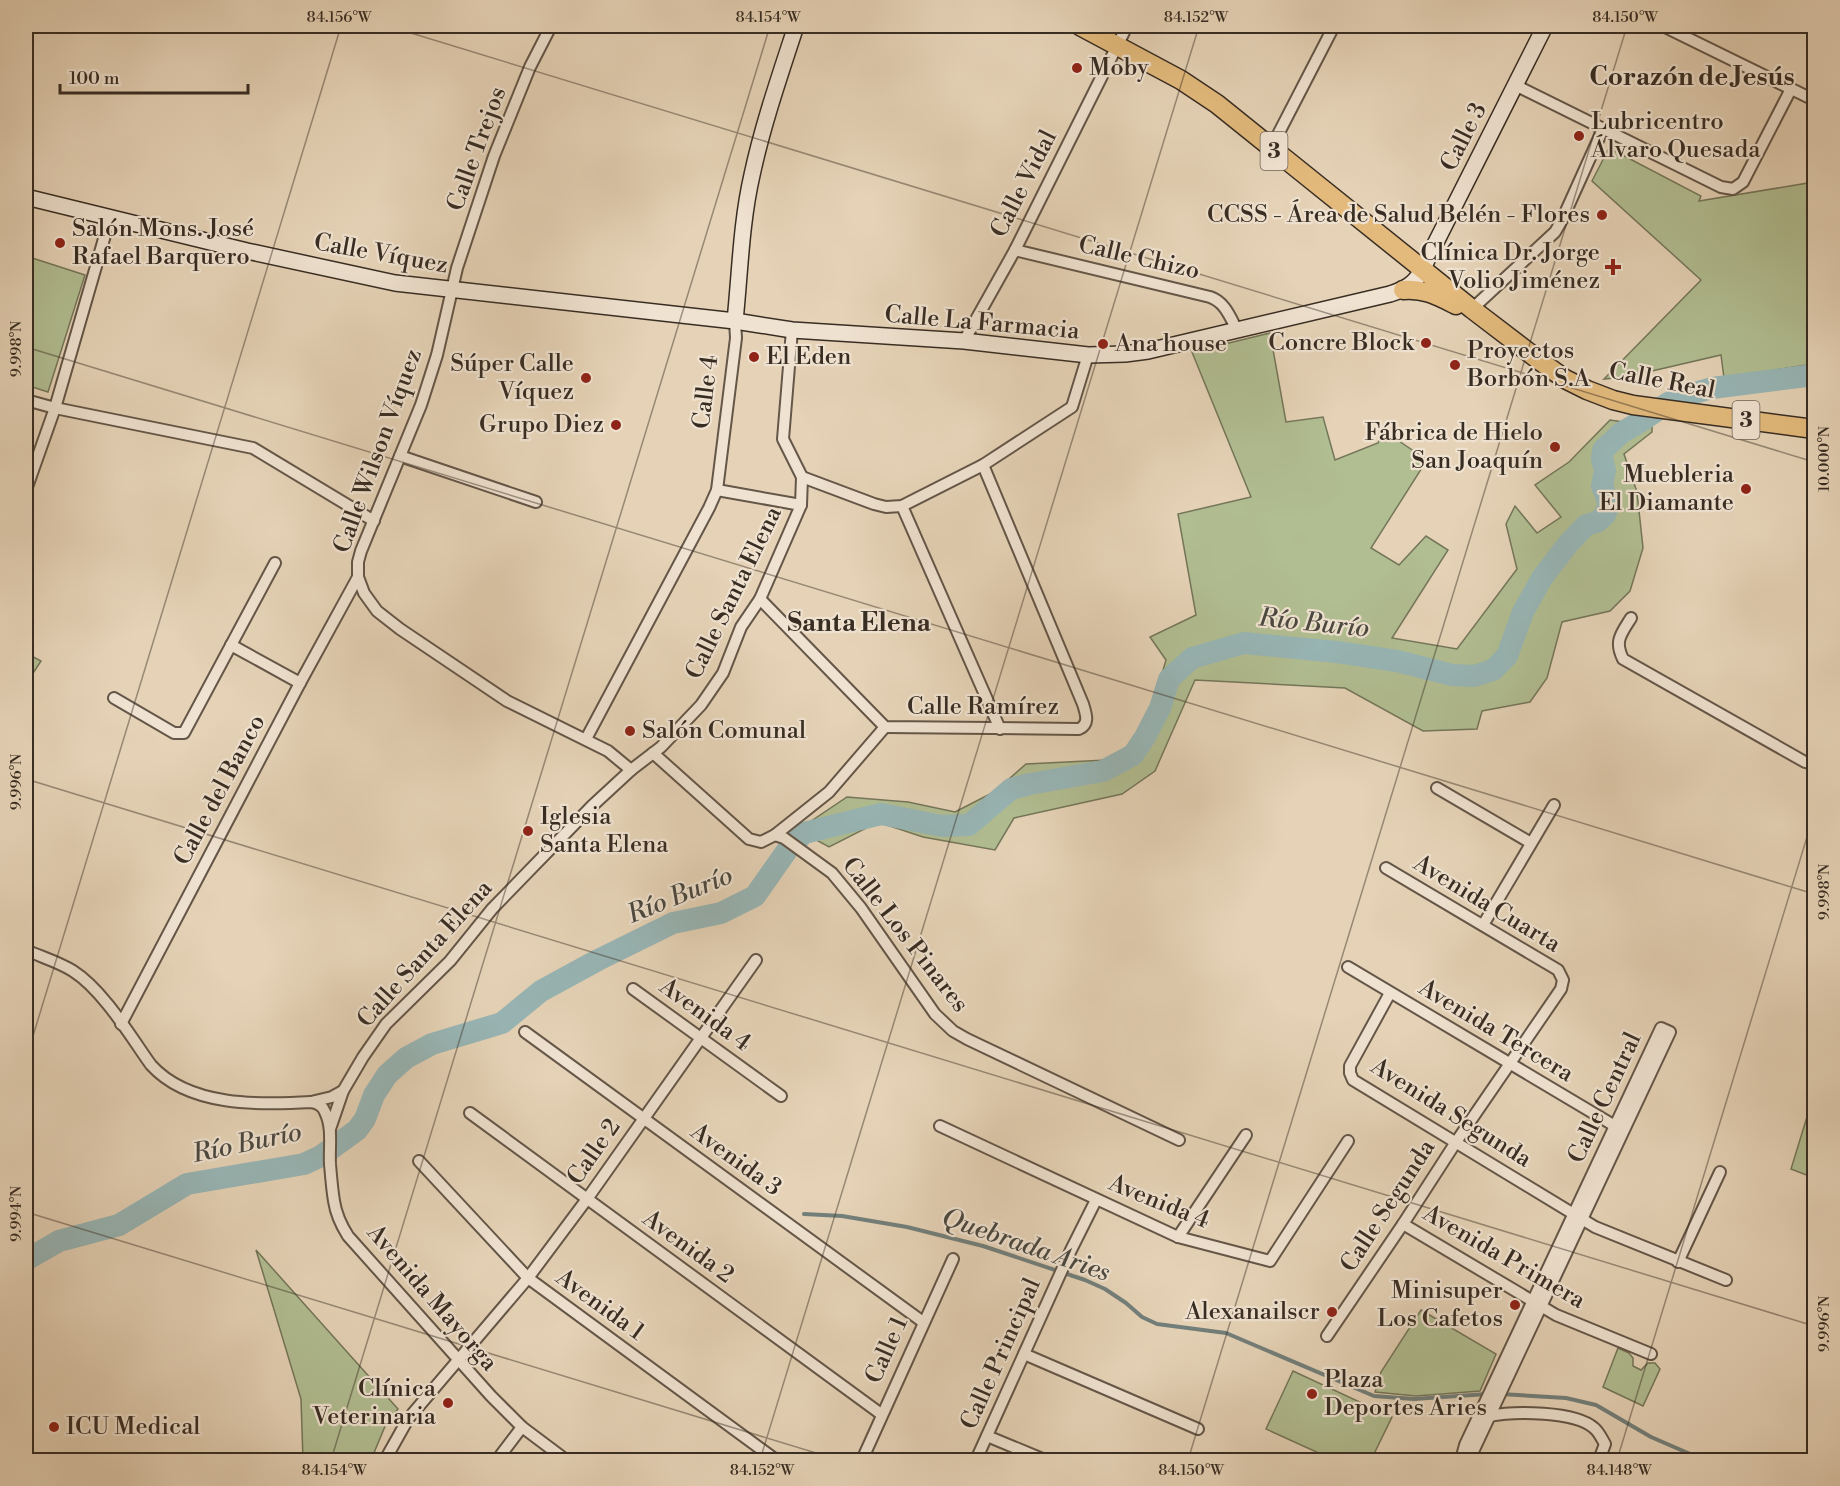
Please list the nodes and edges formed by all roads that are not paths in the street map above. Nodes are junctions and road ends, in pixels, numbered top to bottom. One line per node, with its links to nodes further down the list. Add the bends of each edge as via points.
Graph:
1 (551, 26): 19 (street, Calle Trejos, via 494,156)
2 (796, 26): 22 (main road, Calle 4, via 752,176)
3 (1080, 26): 9 (main road, Calle Real / 3)
4 (1127, 26): 9 (street)
5 (1334, 26): 14 (street)
6 (1545, 26): 10 (main road, Calle 3)
7 (1663, 26): 8 (street)
8 (1676, 28): 11 (street)
9 (1117, 45): 14 (main road, Calle Real / 3, via 1216,104); 17 (street, Calle Vidal)
10 (1515, 85): 13 (street); 18 (main road, Calle 3)
11 (1791, 89): 12 (street); 13 (street, via 1743,182 1733,189 1720,187)
12 (1815, 100)
13 (1603, 129): 21 (street, via 1563,220 1550,239)
14 (1271, 148): 18 (main road, Calle Real / 3)
15 (26, 197): 16 (main road, Calle Víquez)
16 (110, 218): 19 (main road, Calle Víquez, via 359,276); 28 (street)
17 (1014, 250): 24 (street, Calle Chizo, via 1218,299); 25 (street, Calle Vidal)
18 (1424, 268): 20 (main road); 21 (main road, Calle Real / 3)
19 (452, 290): 22 (main road, Calle Víquez); 30 (street, Calle Wilson Víquez, via 437,355)
20 (1403, 290): 21 (main road, via 1423,290); 24 (main road, Calle La Farmacia)
21 (1472, 309): 29 (main road, Calle Real / 3, via 1565,379 1612,400)
22 (735, 321): 23 (main road, Calle La Farmacia); 34 (street, Calle 4)
23 (792, 330): 25 (main road, Calle La Farmacia); 32 (street, Calle Santa Elena, via 783,439)
24 (1237, 330): 26 (main road, Calle La Farmacia, via 1148,351)
25 (964, 341): 26 (main road, Calle La Farmacia)
26 (1088, 355): 31 (street, via 1072,406)
27 (26, 400): 28 (street)
28 (55, 408): 33 (street); 38 (street, via 253,448)
29 (1815, 429)
30 (400, 456): 35 (street); 38 (street, Calle Wilson Víquez)
31 (983, 465): 37 (street); 47 (street, Calle Ramírez, via 1087,717 1079,729)
32 (802, 477): 36 (street, Calle Santa Elena); 37 (street, via 874,504)
33 (26, 490)
34 (717, 490): 36 (street); 48 (street, Calle 4)
35 (536, 502)
36 (801, 505): 41 (street, Calle Santa Elena)
37 (902, 506): 47 (street)
38 (374, 521): 40 (street, Calle Wilson Víquez, via 358,562)
39 (275, 563): 43 (street)
40 (358, 578): 44 (street, Calle del Banco); 48 (street, Calle Wilson Víquez, via 377,611 400,629 507,700)
41 (760, 599): 46 (street, Calle Ramírez); 49 (street, Calle Santa Elena, via 741,627 723,673 701,705)
42 (1631, 618): 50 (street, via 1618,648 1623,659 1805,762)
43 (231, 645): 44 (street); 45 (street, via 184,733 174,733)
44 (300, 683): 64 (street, Calle del Banco)
45 (114, 698)
46 (885, 727): 47 (street, Calle Ramírez); 54 (street, via 830,792)
47 (1000, 729)
48 (586, 739): 51 (street, Calle Wilson Víquez, via 618,757)
49 (653, 753): 51 (street, Calle Santa Elena); 54 (street, via 749,839 760,842)
50 (1815, 763)
51 (631, 770): 68 (street, Calle Santa Elena, via 492,909 450,961 386,1024)
52 (1437, 788): 55 (street)
53 (1554, 805): 55 (street)
54 (780, 837): 77 (street, Calle Los Pinares, via 832,873 928,1005 953,1031)
55 (1531, 843): 57 (street)
56 (1386, 868): 57 (street, Avenida Cuarta)
57 (1483, 925): 61 (street, Avenida Cuarta, via 1558,970)
58 (26, 950): 64 (street, via 74,971)
59 (756, 960): 66 (street, Calle 2)
60 (1348, 967): 63 (street, Avenida Tercera)
61 (1563, 980): 67 (street, Calle Segunda, via 1561,989)
62 (633, 989): 66 (street, Avenida 4)
63 (1390, 993): 67 (street, Avenida Tercera); 79 (street, Avenida Segunda, via 1350,1066 1353,1080)
64 (121, 1024): 70 (street, via 161,1076 189,1090 247,1103)
65 (525, 1032): 72 (street, Avenida 3)
66 (701, 1037): 69 (street, Avenida 4); 72 (street, Calle 2)
67 (1510, 1064): 75 (street, Avenida Tercera); 79 (street, Calle Segunda)
68 (343, 1091): 70 (street); 74 (street, Calle Santa Elena)
69 (781, 1096)
70 (311, 1102): 74 (street, via 326,1112)
71 (470, 1113): 82 (street, Avenida 2)
72 (643, 1119): 82 (street, Calle 2); 92 (street, Avenida 3)
73 (940, 1126): 83 (street, Avenida 4)
74 (330, 1129): 96 (street, Avenida Mayorga, via 330,1164 339,1221)
75 (1619, 1129): 75 (street, Calle Central, via 1670,1032 1661,1028); 84 (street, Calle Central)
76 (1246, 1135): 86 (street)
77 (1179, 1140)
78 (1348, 1141): 86 (street, Avenida 4, via 1270,1261)
79 (1456, 1142): 84 (street, Avenida Segunda); 85 (street, Calle Segunda)
80 (419, 1161): 89 (street, Avenida 1)
81 (1720, 1172): 88 (street)
82 (587, 1199): 89 (street, Calle 2); 98 (street, Avenida 2)
83 (1096, 1200): 86 (street, Avenida 4); 94 (street, Calle Principal)
84 (1578, 1218): 88 (street, Avenida Segunda); 91 (street, Calle Central)
85 (1403, 1224): 91 (street, Avenida Primera); 93 (street, Calle Segunda)
86 (1178, 1237)
87 (953, 1259): 92 (street, Calle 1)
88 (1678, 1262): 90 (street, Avenida Segunda)
89 (528, 1278): 96 (street, Calle 2); 106 (street, Avenida 1)
90 (1726, 1280)
91 (1537, 1304): 95 (street, Avenida Primera); 97 (street, Calle Central)
92 (923, 1322): 98 (street, Calle 1)
93 (1327, 1336)
94 (1024, 1354): 101 (street); 102 (street, Calle Principal)
95 (1651, 1354)
96 (459, 1361): 100 (street, Avenida Mayorga); 103 (street, Calle 2, via 408,1419)
97 (1491, 1402): 99 (street, Calle Central); 110 (street, Calle Central, via 1465,1445)
98 (881, 1414): 107 (street, Calle 1)
99 (1489, 1416): 111 (street, Calle Central); 112 (street, via 1524,1413 1582,1421 1595,1428 1605,1444)
100 (522, 1427): 104 (street); 105 (street, Avenida Mayorga)
101 (1198, 1429)
102 (987, 1436): 108 (street, Calle Principal); 109 (street)
103 (385, 1461)
104 (497, 1461)
105 (566, 1461)
106 (776, 1461)
107 (862, 1461)
108 (976, 1461)
109 (1045, 1461)
110 (1461, 1461)
111 (1469, 1461)
112 (1599, 1461)

